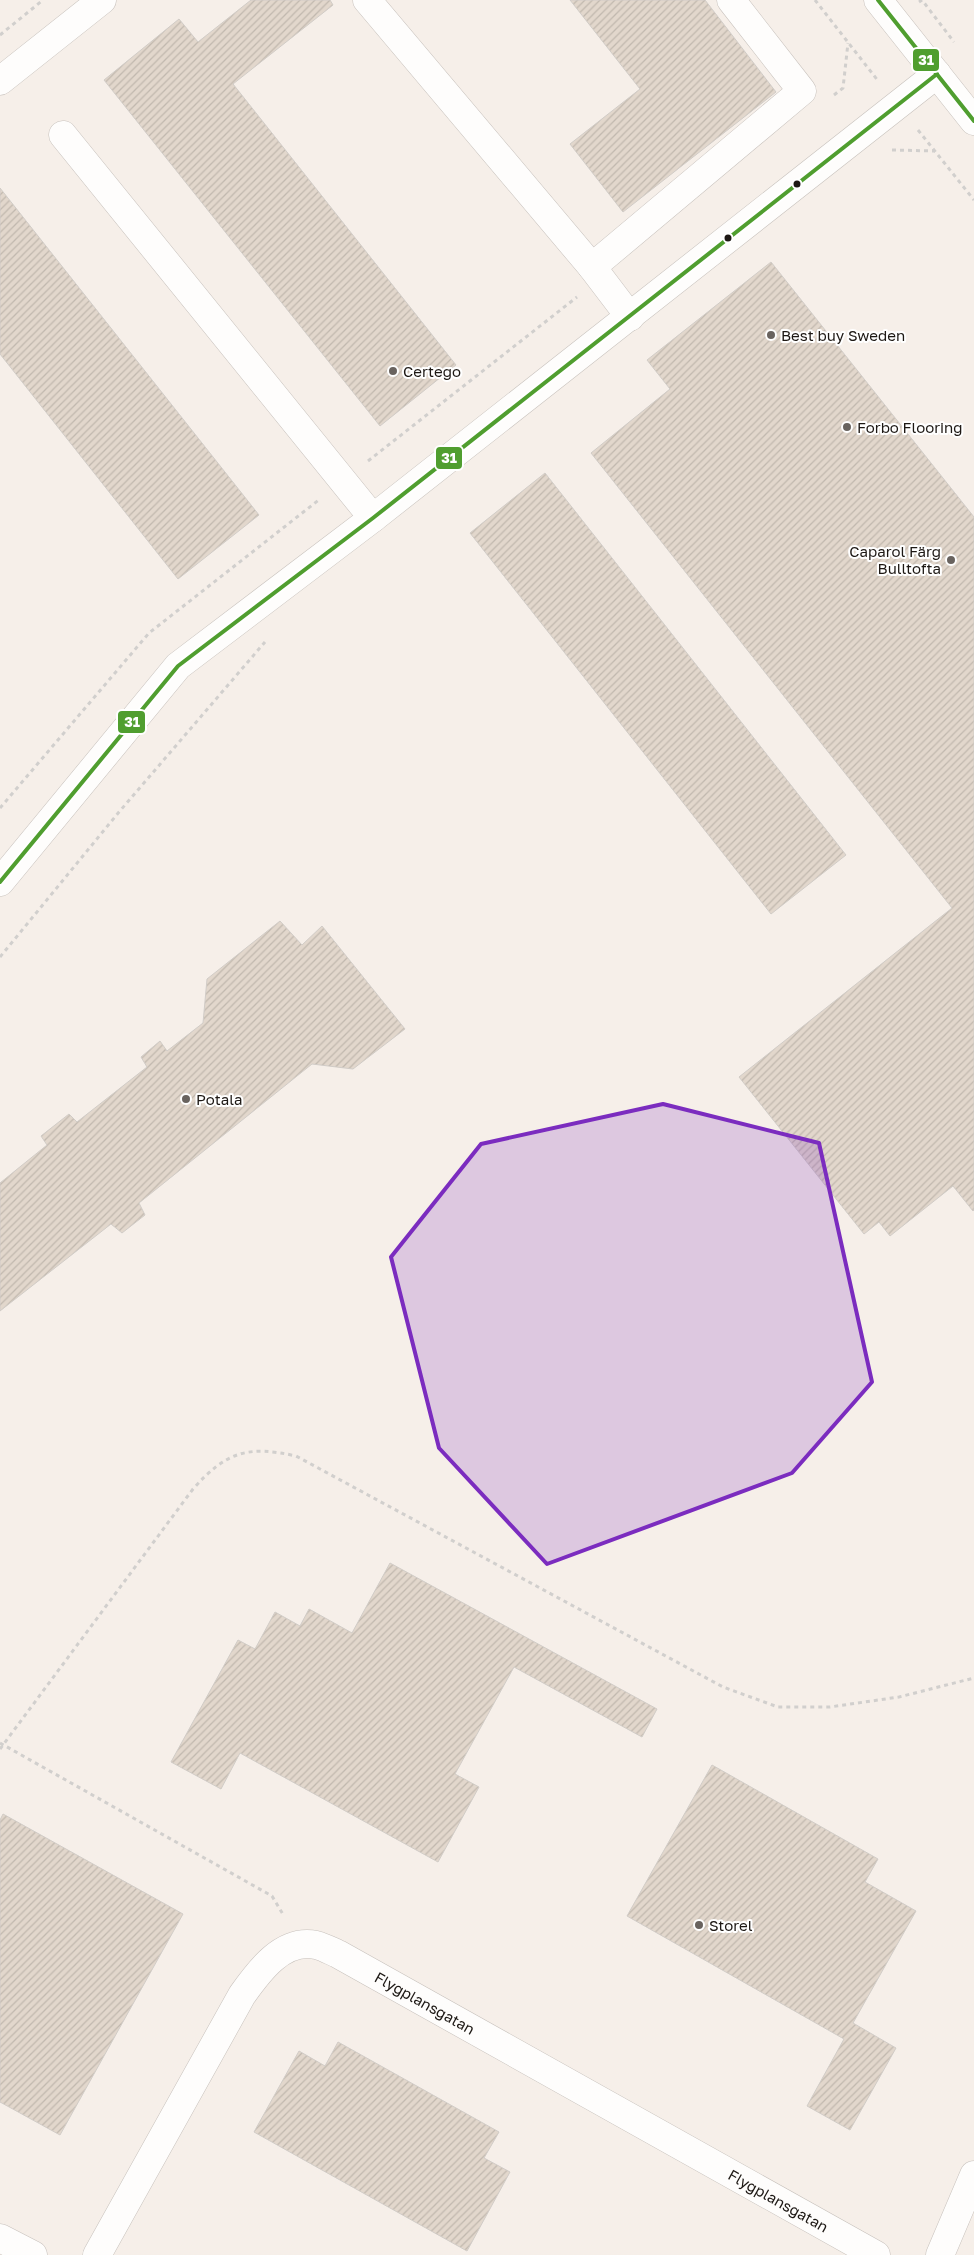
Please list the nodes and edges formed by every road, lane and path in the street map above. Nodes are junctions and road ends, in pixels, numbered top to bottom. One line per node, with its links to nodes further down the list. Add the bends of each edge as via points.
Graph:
1 (43, 0): 7 (path)
2 (102, 0): 11 (street)
3 (367, 0): 17 (street)
4 (732, 0): 17 (street, via 802,91)
5 (878, 0): 10 (street)
6 (922, 0): 9 (path)
7 (0, 35)
8 (848, 43): 12 (path, via 843,88)
9 (956, 45)
10 (936, 74): 13 (street); 18 (street)
11 (0, 81)
12 (828, 99)
13 (974, 121)
14 (63, 135): 19 (street)
15 (887, 150): 16 (path)
16 (935, 151)
17 (596, 273): 18 (street); 19 (path)
18 (630, 317): 20 (street)
19 (343, 481): 20 (street); 22 (path, via 150,633)
20 (373, 518): 23 (street, via 178,666)
21 (271, 634): 24 (path)
22 (0, 808)
23 (0, 882)
24 (0, 957)
25 (974, 1678): 26 (path, via 899,1697 840,1706 778,1707 723,1687 296,1456 250,1451 228,1458 193,1489)
26 (1, 1744): 27 (path); 28 (path, via 272,1896)
27 (0, 1749)
28 (300, 1945): 32 (street, via 276,1955 242,1995); 33 (street, Flygplansgatan, via 316,1945 338,1954)
29 (974, 2175): 34 (street)
30 (0, 2238): 31 (street)
31 (33, 2255)
32 (97, 2255)
33 (876, 2255)
34 (940, 2255)

